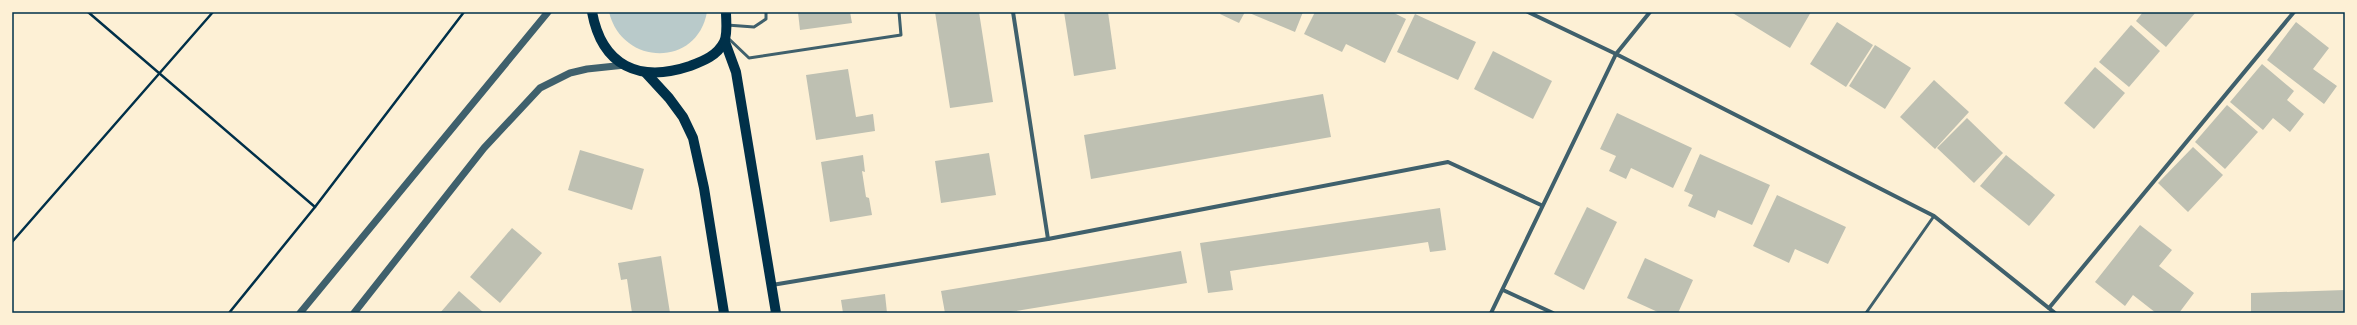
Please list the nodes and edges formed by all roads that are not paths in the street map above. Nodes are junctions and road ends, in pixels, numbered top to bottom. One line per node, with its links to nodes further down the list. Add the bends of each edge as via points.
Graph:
1 (548, 12): 20 (street)
2 (592, 12): 12 (main road, via 601,42)
3 (726, 12): 10 (main road)
4 (766, 12): 10 (lane, via 766,19 754,27)
5 (899, 12): 10 (lane, via 901,35 749,58)
6 (1013, 12): 16 (street)
7 (1528, 12): 11 (street)
8 (1650, 12): 11 (street)
9 (2294, 12): 19 (street)
10 (725, 34): 13 (main road, via 716,53 703,62 669,72); 17 (main road, via 736,72)
11 (1616, 54): 14 (street); 15 (street)
12 (625, 65): 13 (main road); 21 (street, via 570,73 540,88 484,148)
13 (646, 73): 22 (main road, via 683,117 693,138 704,188)
14 (1541, 206): 16 (street, via 1448,162); 18 (street)
15 (1934, 216): 19 (street); 26 (lane)
16 (1048, 239): 17 (street)
17 (771, 285): 23 (main road)
18 (1503, 290): 24 (street); 25 (street)
19 (2049, 308): 27 (street)
20 (300, 313)
21 (354, 313)
22 (724, 313)
23 (776, 313)
24 (1491, 313)
25 (1554, 313)
26 (1866, 313)
27 (2055, 313)

